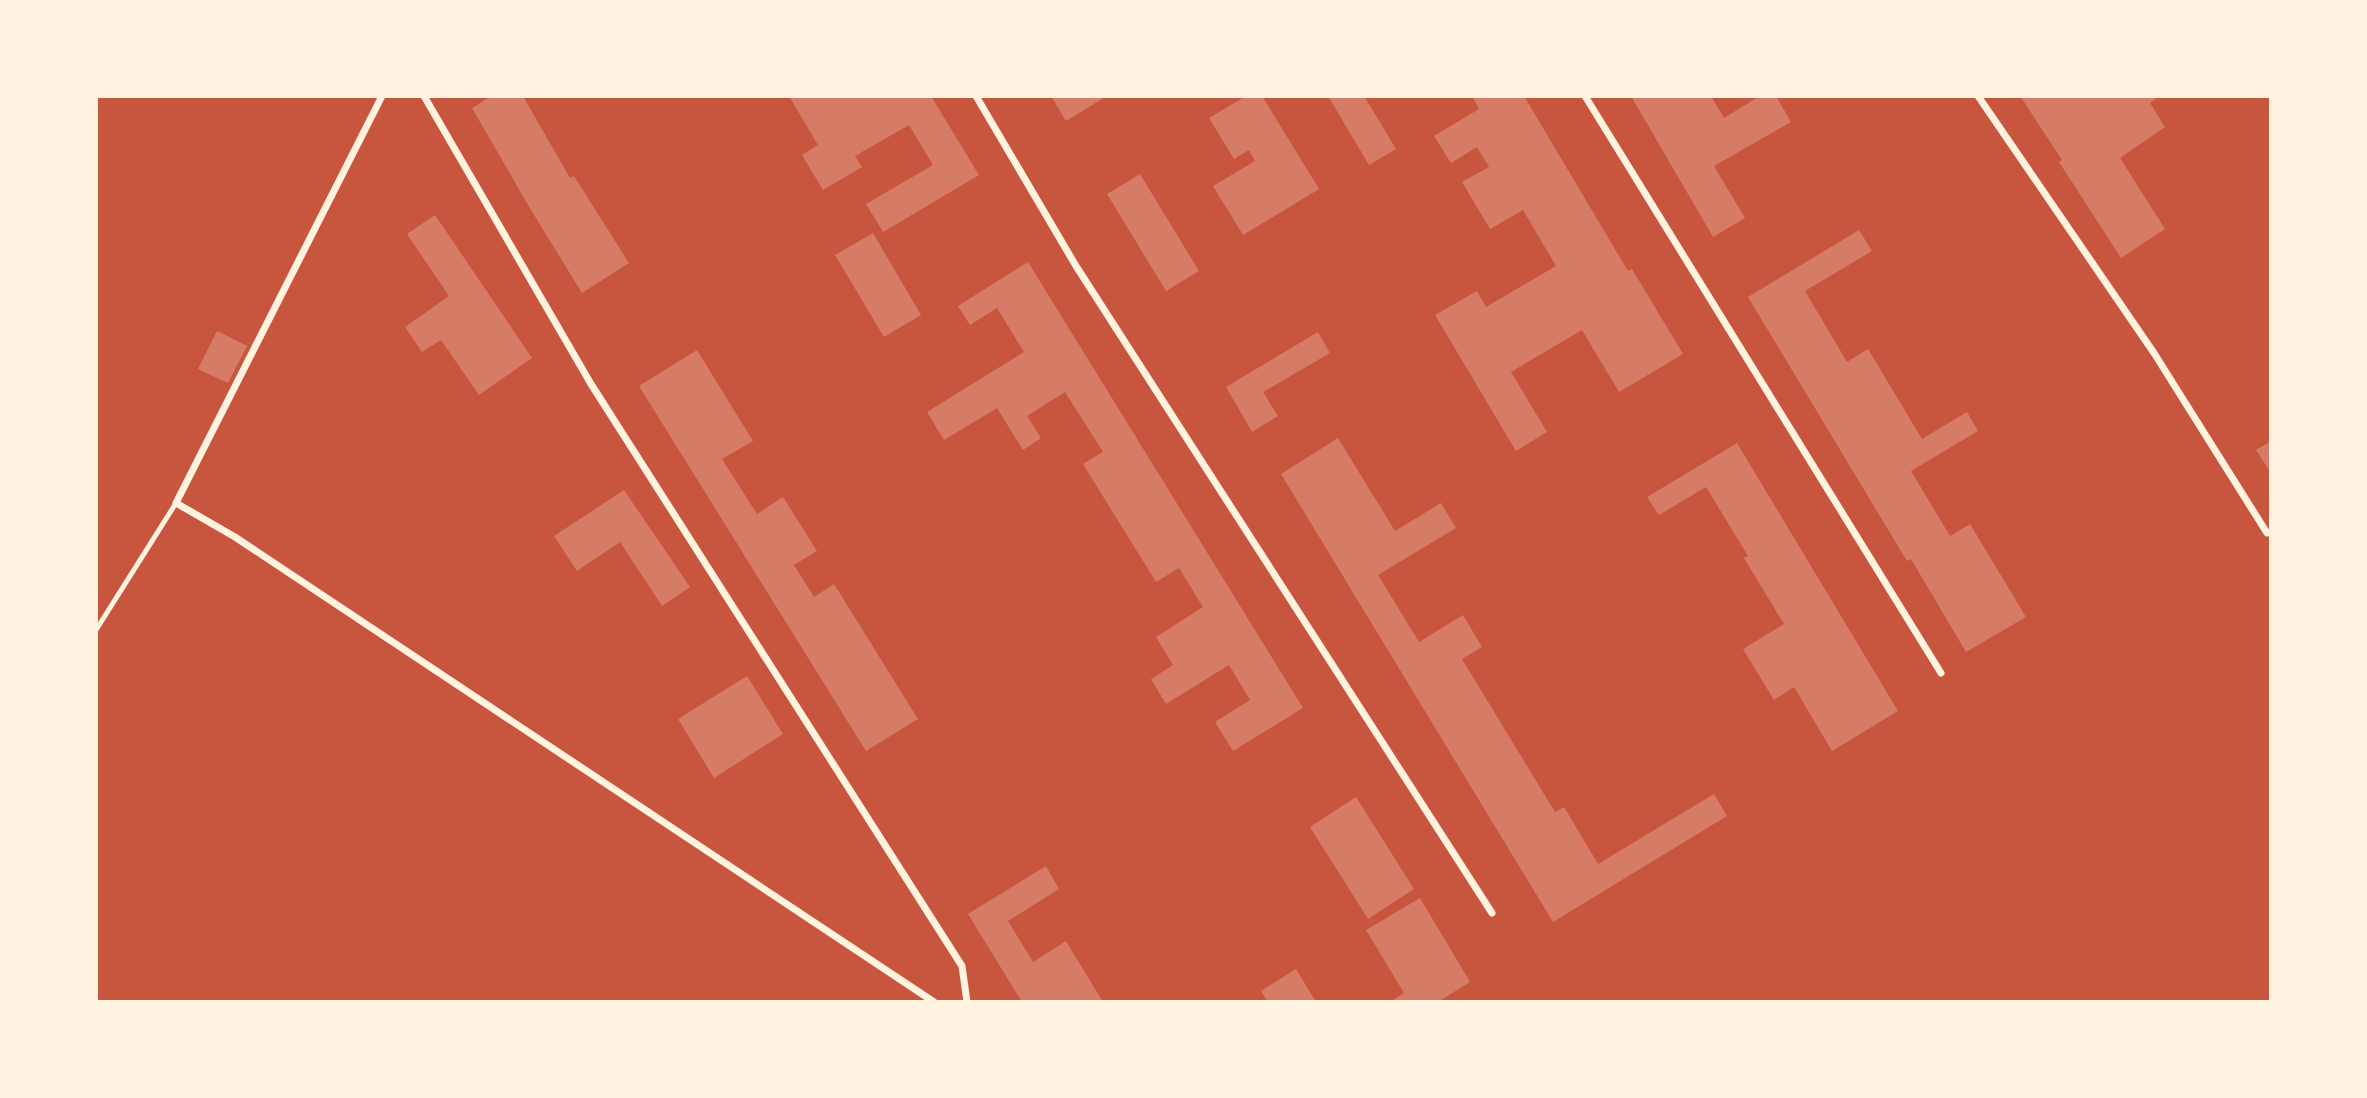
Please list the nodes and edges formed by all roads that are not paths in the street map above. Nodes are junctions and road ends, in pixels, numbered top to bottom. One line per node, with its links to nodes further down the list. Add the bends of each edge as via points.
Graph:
1 (382, 96): 6 (street)
2 (424, 96): 12 (street, via 591,384 962,966)
3 (976, 96): 10 (street, via 1076,265)
4 (1585, 96): 9 (street)
5 (1978, 96): 7 (street, via 2154,353)
6 (176, 503): 8 (lane); 11 (street, via 235,537)
7 (2267, 533)
8 (96, 630)
9 (1941, 673)
10 (1492, 913)
11 (934, 1002)
12 (967, 1002)

